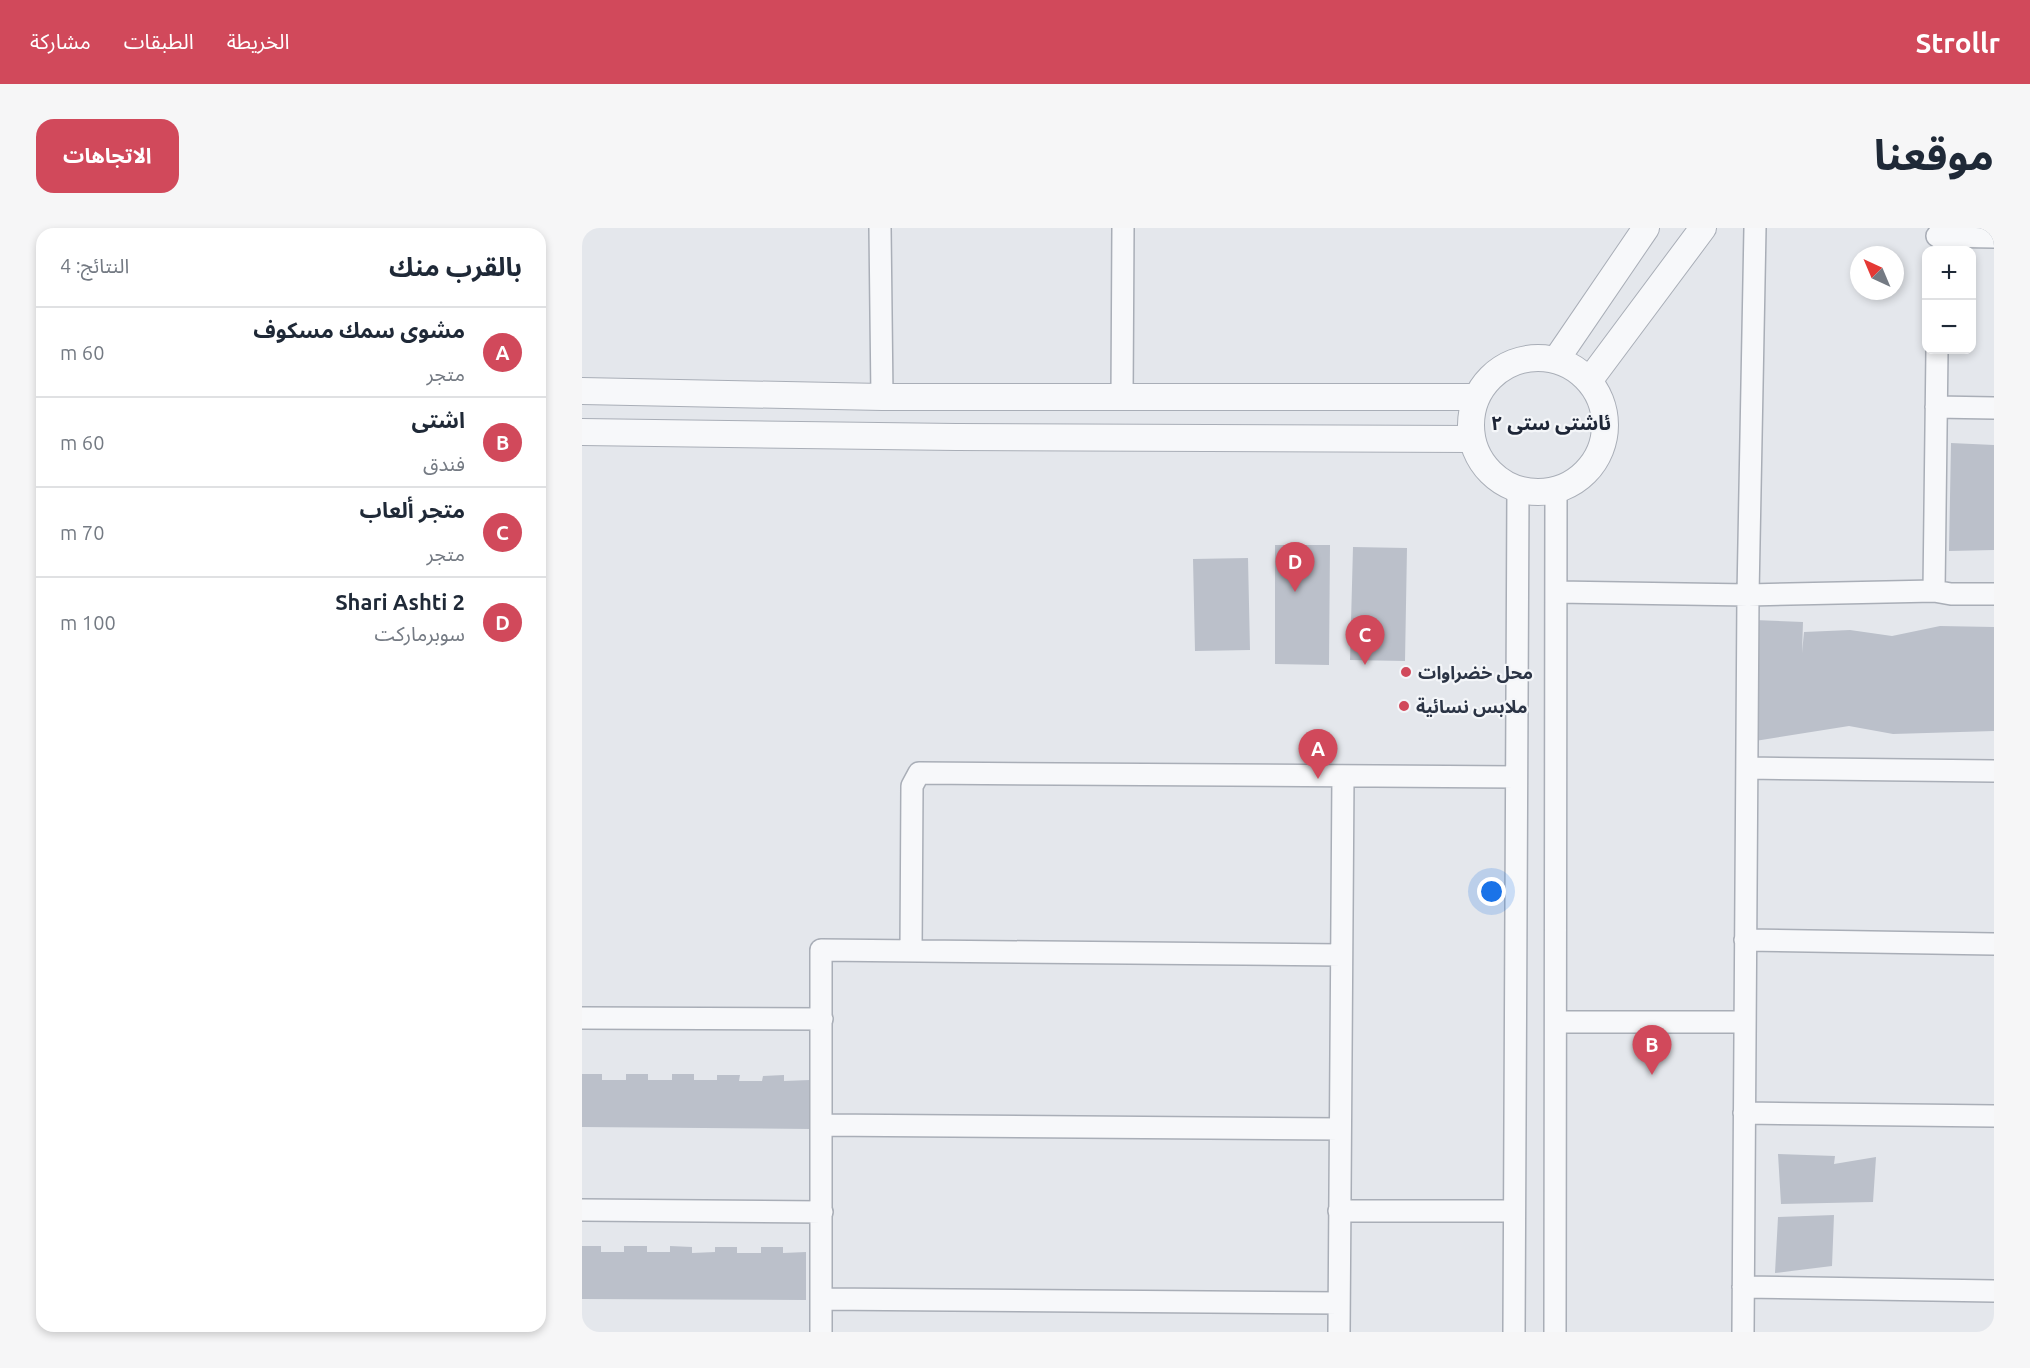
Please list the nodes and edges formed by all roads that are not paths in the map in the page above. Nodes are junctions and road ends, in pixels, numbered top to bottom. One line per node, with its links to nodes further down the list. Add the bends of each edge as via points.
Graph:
1 (880, 228): 12 (street)
2 (1123, 228): 14 (street)
3 (1646, 228): 9 (street)
4 (1703, 228): 10 (street)
5 (1755, 228): 26 (street)
6 (1994, 237): 7 (street)
7 (1937, 238)
8 (1937, 354): 16 (street)
9 (1556, 360): 10 (street); 15 (street, via 1518,360 1487,381)
10 (1589, 381): 22 (street, via 1604,410 1602,443 1585,472)
11 (582, 391): 12 (street)
12 (882, 396): 13 (street)
13 (957, 397): 14 (street); 19 (street)
14 (1122, 397): 15 (street)
15 (1477, 397): 20 (street, via 1471,417)
16 (1936, 407): 17 (street); 23 (street)
17 (1994, 408)
18 (582, 432): 19 (street)
19 (957, 437): 20 (street)
20 (1472, 439): 21 (street, via 1488,470)
21 (1518, 489): 22 (street); 30 (street)
22 (1556, 489): 24 (street)
23 (1934, 591): 25 (street); 26 (street)
24 (1557, 592): 26 (street); 37 (street)
25 (1994, 594)
26 (1748, 595): 27 (street)
27 (1747, 768): 28 (street); 31 (street)
28 (1994, 771)
29 (1343, 776): 30 (street); 33 (street, via 919,773 912,786); 34 (street)
30 (1516, 777): 45 (street)
31 (1745, 940): 32 (street); 38 (street)
32 (1994, 944)
33 (911, 951): 34 (street); 36 (street, via 821,950)
34 (1341, 955): 42 (street)
35 (582, 1018): 36 (street)
36 (822, 1019): 41 (street)
37 (1556, 1022): 38 (street); 54 (street)
38 (1744, 1022): 39 (street)
39 (1744, 1113): 40 (street); 47 (street)
40 (1994, 1116)
41 (822, 1125): 42 (street); 46 (street)
42 (1340, 1129): 44 (street)
43 (582, 1210): 46 (street)
44 (1339, 1211): 45 (street); 50 (street)
45 (1514, 1211): 53 (street)
46 (822, 1212): 49 (street)
47 (1743, 1287): 48 (street); 55 (street)
48 (1994, 1292)
49 (821, 1299): 50 (street); 51 (street)
50 (1339, 1303): 52 (street)
51 (821, 1332)
52 (1339, 1332)
53 (1514, 1332)
54 (1555, 1332)
55 (1743, 1332)

